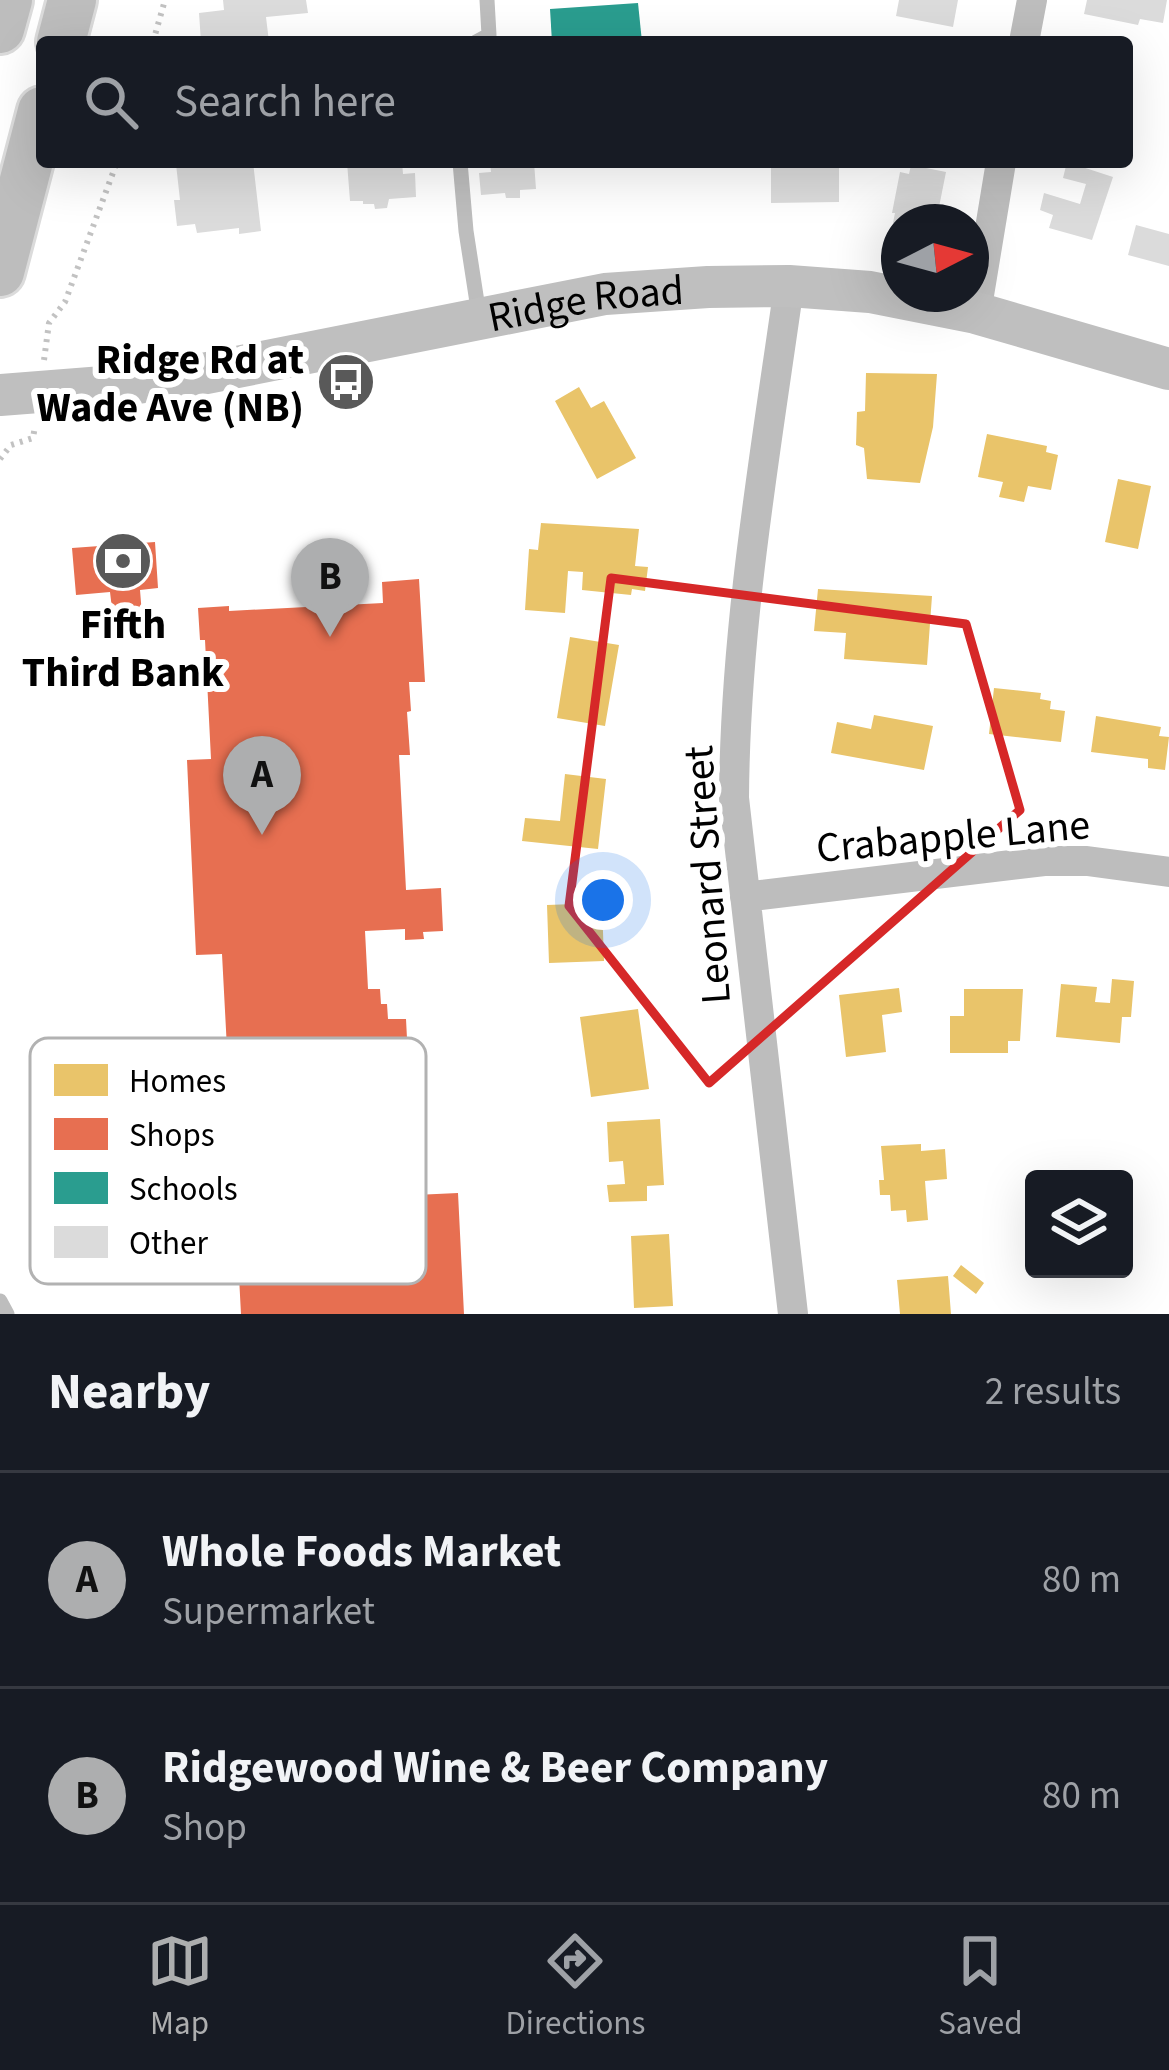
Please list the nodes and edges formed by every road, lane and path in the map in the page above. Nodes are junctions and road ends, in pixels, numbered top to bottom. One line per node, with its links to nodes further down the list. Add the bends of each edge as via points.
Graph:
1 (8, 0): 6 (main road)
2 (72, 0): 7 (main road)
3 (165, 0): 8 (path)
4 (487, 0): 9 (lane)
5 (1032, 0): 10 (street)
6 (0, 29)
7 (63, 36)
8 (155, 36)
9 (487, 36)
10 (1025, 36)
11 (36, 134): 15 (main road)
12 (115, 168): 19 (path, via 65,302)
13 (461, 168): 18 (lane)
14 (1000, 168): 17 (street)
15 (0, 272)
16 (789, 286): 17 (street, Ridge Road); 18 (street, Ridge Road, via 614,293); 25 (street, Leonard Street, via 734,746)
17 (976, 313): 20 (street, Ridge Road)
18 (480, 318): 21 (street, Ridge Road, via 202,374)
19 (49, 323)
20 (1169, 369)
21 (0, 395)
22 (33, 438): 23 (path)
23 (0, 459)
24 (1169, 872): 25 (street, Crabapple Lane, via 1044,861)
25 (745, 897): 28 (street, Leonard Street)
26 (0, 1301): 27 (lane)
27 (7, 1314)
28 (793, 1314)

